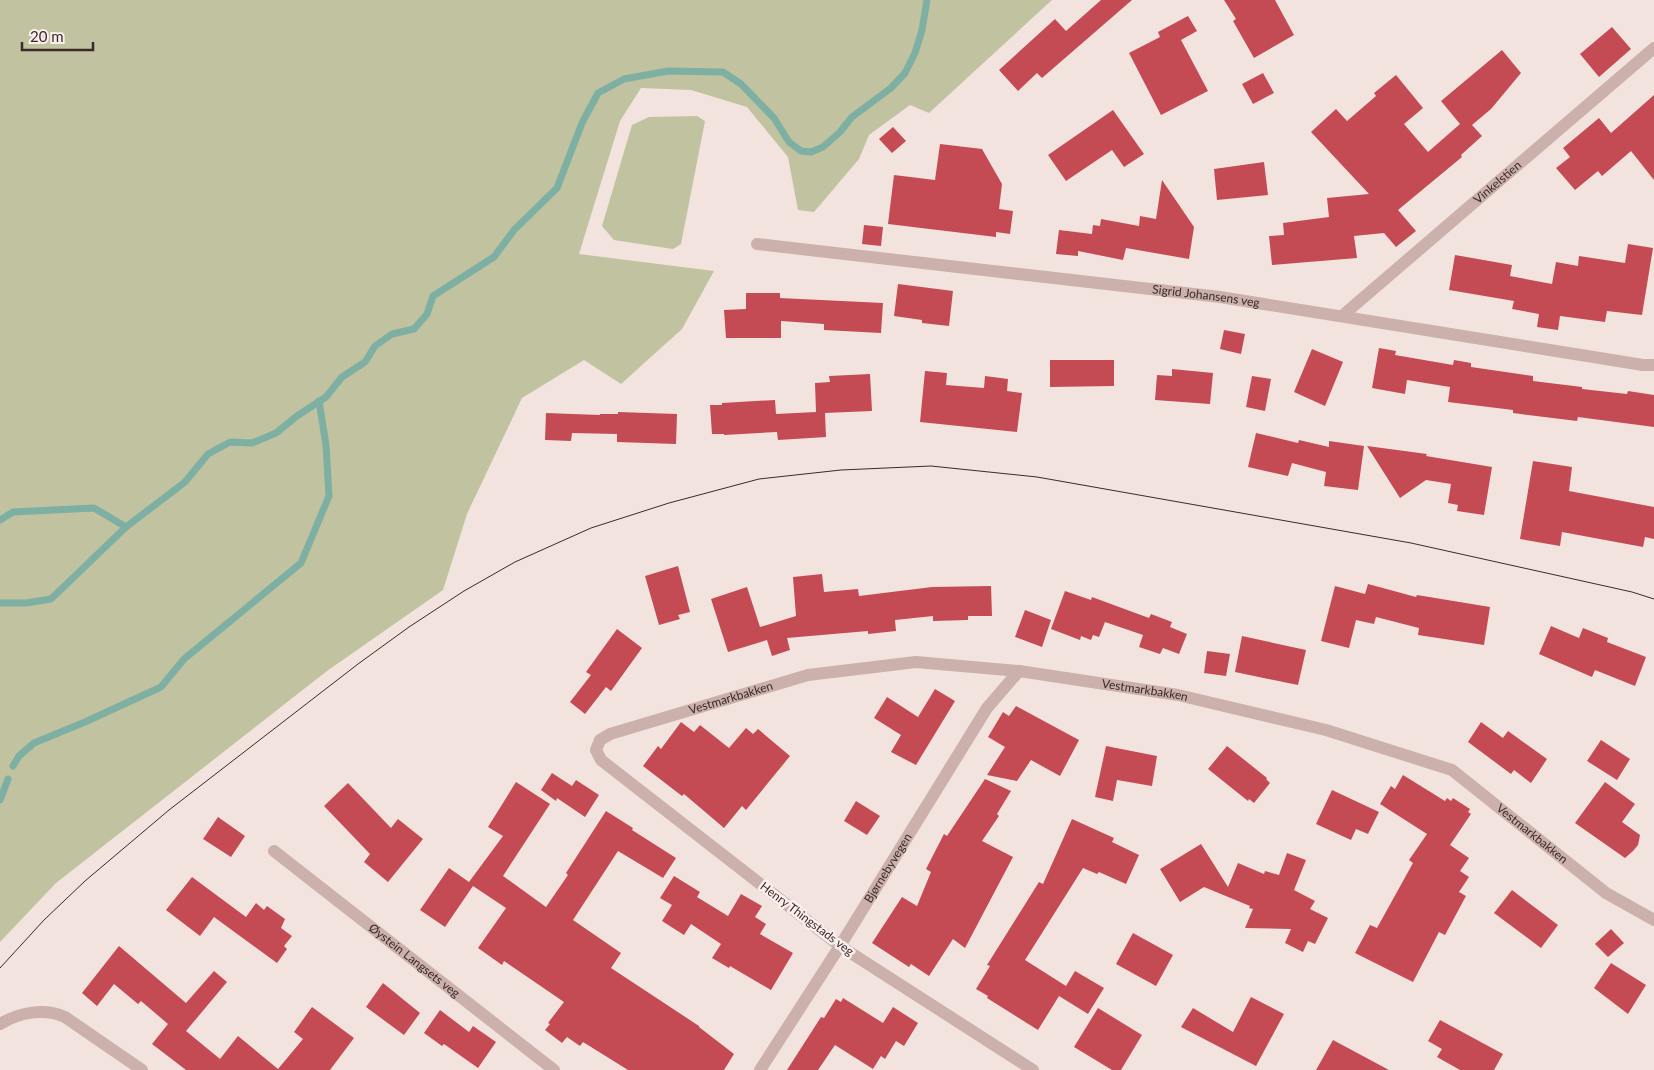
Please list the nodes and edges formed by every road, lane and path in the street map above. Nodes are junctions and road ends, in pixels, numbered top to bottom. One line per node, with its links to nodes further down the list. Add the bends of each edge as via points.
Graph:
1 (1654, 48): 3 (street, Vinkelstien)
2 (757, 244): 3 (street, Sigrid Johansens veg, via 1220,297)
3 (1342, 316): 4 (street, Sigrid Johansens veg)
4 (1654, 365)
5 (1019, 671): 6 (street, Vestmarkbakken, via 916,662 808,675 610,734 600,740); 8 (street, Vestmarkbakken, via 1178,695 1326,730 1452,770 1606,893); 9 (street, Bjørnebyvegen, via 987,708)
6 (596, 750): 9 (street, Henry Thingstads veg, via 601,760)
7 (274, 851): 12 (street, Øystein Langsets veg)
8 (1654, 920)
9 (840, 946): 13 (street, Bjørnebyvegen); 14 (street, Henry Thingstads veg)
10 (0, 1024): 11 (street, via 29,1013 55,1012)
11 (142, 1070)
12 (554, 1070)
13 (760, 1070)
14 (1033, 1070)

